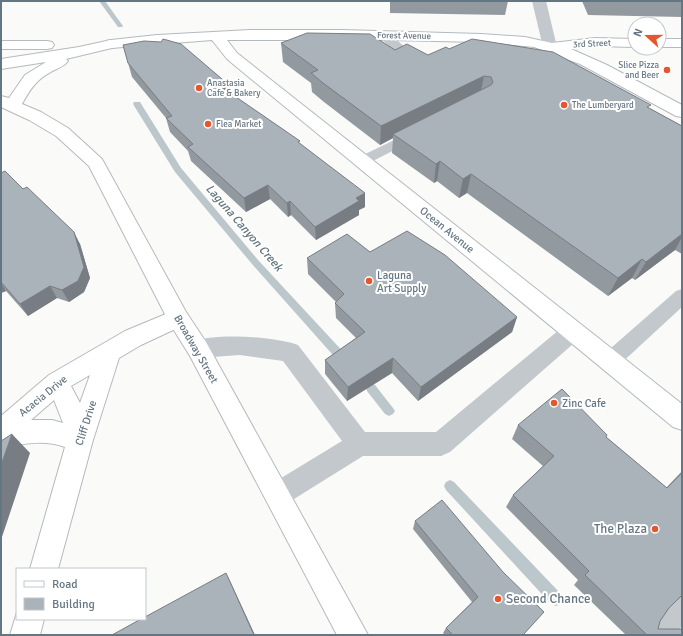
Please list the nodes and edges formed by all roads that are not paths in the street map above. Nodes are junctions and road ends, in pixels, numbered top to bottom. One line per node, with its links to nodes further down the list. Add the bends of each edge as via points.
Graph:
1 (539, 1): 9 (street)
2 (216, 36): 3 (street, Forest Avenue); 7 (street, Forest Avenue, via 162,38); 16 (street, Ocean Avenue, via 232,56)
3 (385, 36): 9 (street, Forest Avenue, via 482,38); 11 (lane)
4 (627, 43): 9 (street, 3rd Street, via 595,42)
5 (667, 43): 6 (street)
6 (682, 43)
7 (111, 44): 8 (street); 10 (street)
8 (1, 45)
9 (550, 47): 14 (street, Forest Avenue, via 594,65)
10 (79, 52): 12 (street); 13 (street, via 30,77 21,91)
11 (412, 60)
12 (1, 64)
13 (7, 104): 18 (street, Broadway Street, via 35,116 62,132 96,163)
14 (682, 112)
15 (428, 128): 16 (lane)
16 (362, 161): 19 (street, Ocean Avenue)
17 (682, 296): 22 (lane)
18 (178, 318): 20 (street, Broadway Street); 21 (street)
19 (573, 331): 22 (street, Ocean Avenue); 28 (street, via 441,444)
20 (198, 349): 28 (street, via 240,346 290,352); 29 (street, Broadway Street)
21 (109, 352): 23 (street, Acacia Drive); 27 (street, Cliff Drive)
22 (610, 361): 24 (street, Ocean Avenue)
23 (57, 382): 25 (street, Acacia Drive); 27 (street, via 72,414)
24 (682, 419)
25 (1, 432)
26 (1, 437): 27 (street, via 52,431)
27 (80, 440): 30 (street, Cliff Drive)
28 (359, 444): 29 (street)
29 (277, 495): 34 (street, Broadway Street)
30 (44, 568)
31 (682, 608): 35 (lane)
32 (29, 620): 33 (street)
33 (25, 635)
34 (353, 635)
35 (657, 635)

